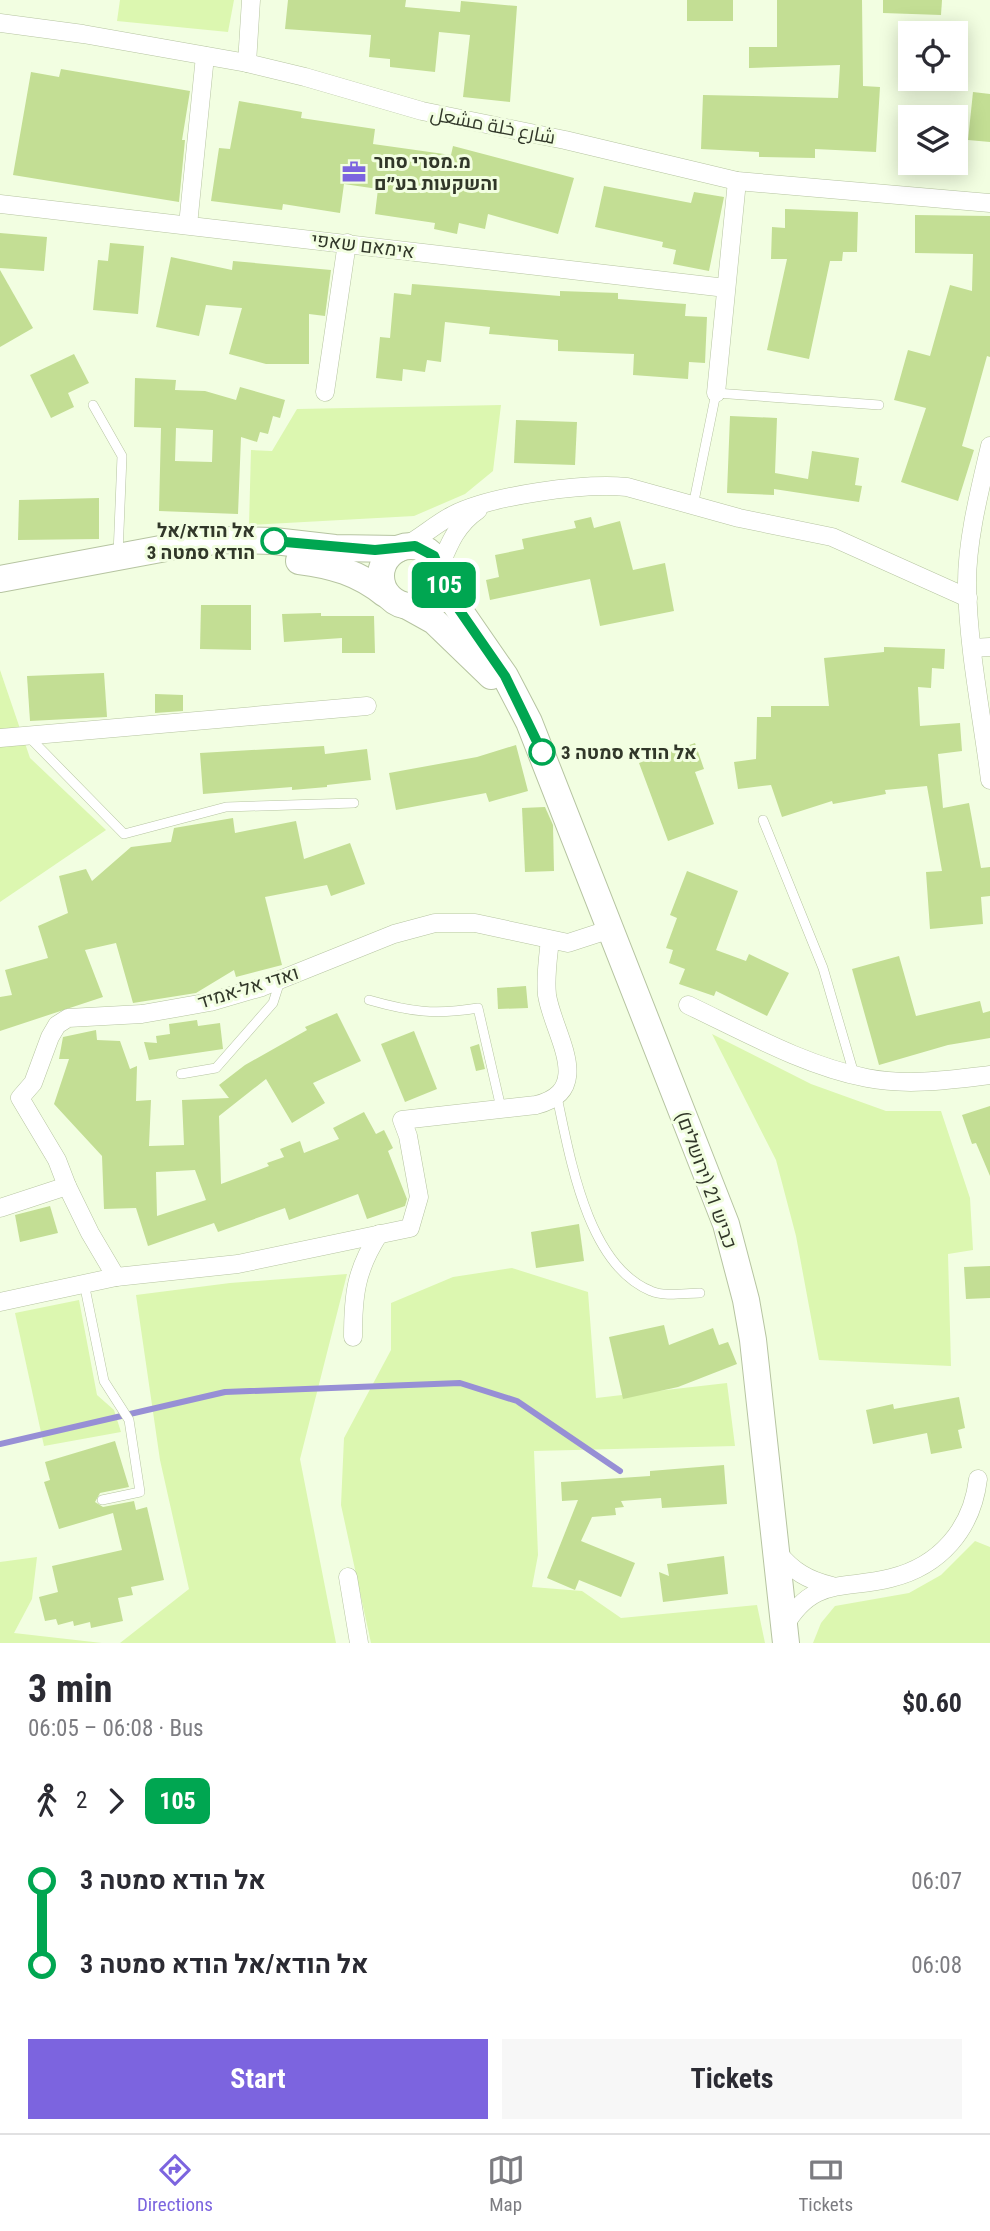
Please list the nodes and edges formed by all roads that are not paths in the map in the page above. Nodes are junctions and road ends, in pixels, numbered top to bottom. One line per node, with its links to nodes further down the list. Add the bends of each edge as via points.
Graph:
1 (251, 0): 4 (street)
2 (0, 23): 3 (street, شارع خلة مشعل)
3 (205, 56): 4 (street, شارع خلة مشعل); 8 (street)
4 (247, 64): 5 (street, شارع خلة مشعل, via 422,111)
5 (737, 181): 6 (street, شارع خلة مشعل); 10 (street)
6 (990, 203)
7 (0, 204): 8 (street, אימאם שאפי)
8 (188, 225): 9 (street, אימאם שאפי)
9 (346, 243): 10 (street, אימאם שאפי); 11 (street)
10 (726, 288): 12 (street)
11 (325, 392)
12 (716, 393): 14 (lane); 17 (lane)
13 (93, 405): 19 (lane, via 122,456)
14 (879, 405)
15 (990, 446): 23 (street, via 977,503)
16 (500, 501): 17 (street, via 608,485); 18 (street, via 454,514); 20 (street, via 462,523)
17 (693, 506): 23 (street, via 839,539)
18 (400, 548): 19 (main road, via 247,540 204,542); 20 (main road, via 425,549); 24 (main road, via 384,561 380,571 381,583)
19 (118, 557): 21 (main road)
20 (440, 570): 24 (main road, via 441,582 426,603); 29 (main road, כביש 21 (ירושלים), via 451,598 516,694)
21 (0, 579)
22 (0, 596): 24 (main road, כביש 21 (ירושלים), via 185,562 247,557 335,567 361,577)
23 (968, 598): 25 (street)
24 (396, 600): 29 (main road, כביש 21 (ירושלים), via 434,621 483,667)
25 (981, 647): 30 (street)
26 (367, 706): 27 (street)
27 (28, 735): 28 (street); 31 (lane, via 124,834 226,807)
28 (0, 738)
29 (537, 741): 33 (main road, כביש 21 (ירושלים))
30 (990, 780)
31 (354, 803)
32 (763, 820): 39 (lane, via 823,968)
33 (611, 929): 34 (street, ואדי אל-אמיד, via 578,942); 53 (main road, כביש 21 (ירושלים), via 720,1206 737,1264 753,1340)
34 (550, 940): 35 (street, ואדי אל-אמיד, via 475,923 435,923 394,934); 41 (street, via 547,995 568,1073 566,1086)
35 (281, 979): 38 (lane, via 273,1003 216,1068); 43 (street, ואדי אל-אמיד, via 210,1002 142,1014 68,1018 57,1025 33,1083 20,1098)
36 (369, 1000): 42 (lane, via 410,1012 478,1007)
37 (688, 1005): 39 (street, via 819,1064)
38 (181, 1074)
39 (854, 1074): 40 (street, via 904,1081)
40 (990, 1075)
41 (557, 1097): 42 (street, via 536,1105); 48 (lane, via 575,1175 597,1234 614,1262 632,1281 654,1293)
42 (501, 1108): 45 (street, via 402,1120 419,1198 410,1228)
43 (67, 1186): 44 (street); 46 (street)
44 (0, 1209)
45 (379, 1234): 46 (street, via 238,1264); 50 (street, via 356,1281)
46 (116, 1277): 47 (street)
47 (84, 1283): 49 (street); 52 (lane, via 104,1381 129,1420 140,1492)
48 (700, 1293)
49 (0, 1302)
50 (353, 1337)
51 (978, 1479): 55 (street, via 968,1517 943,1553 889,1579)
52 (102, 1500)
53 (776, 1550): 55 (street, via 795,1572); 56 (main road, כביש 21 (ירושלים))
54 (348, 1577): 57 (street)
55 (832, 1586): 56 (street, via 798,1605)
56 (785, 1635)
57 (359, 1643)

